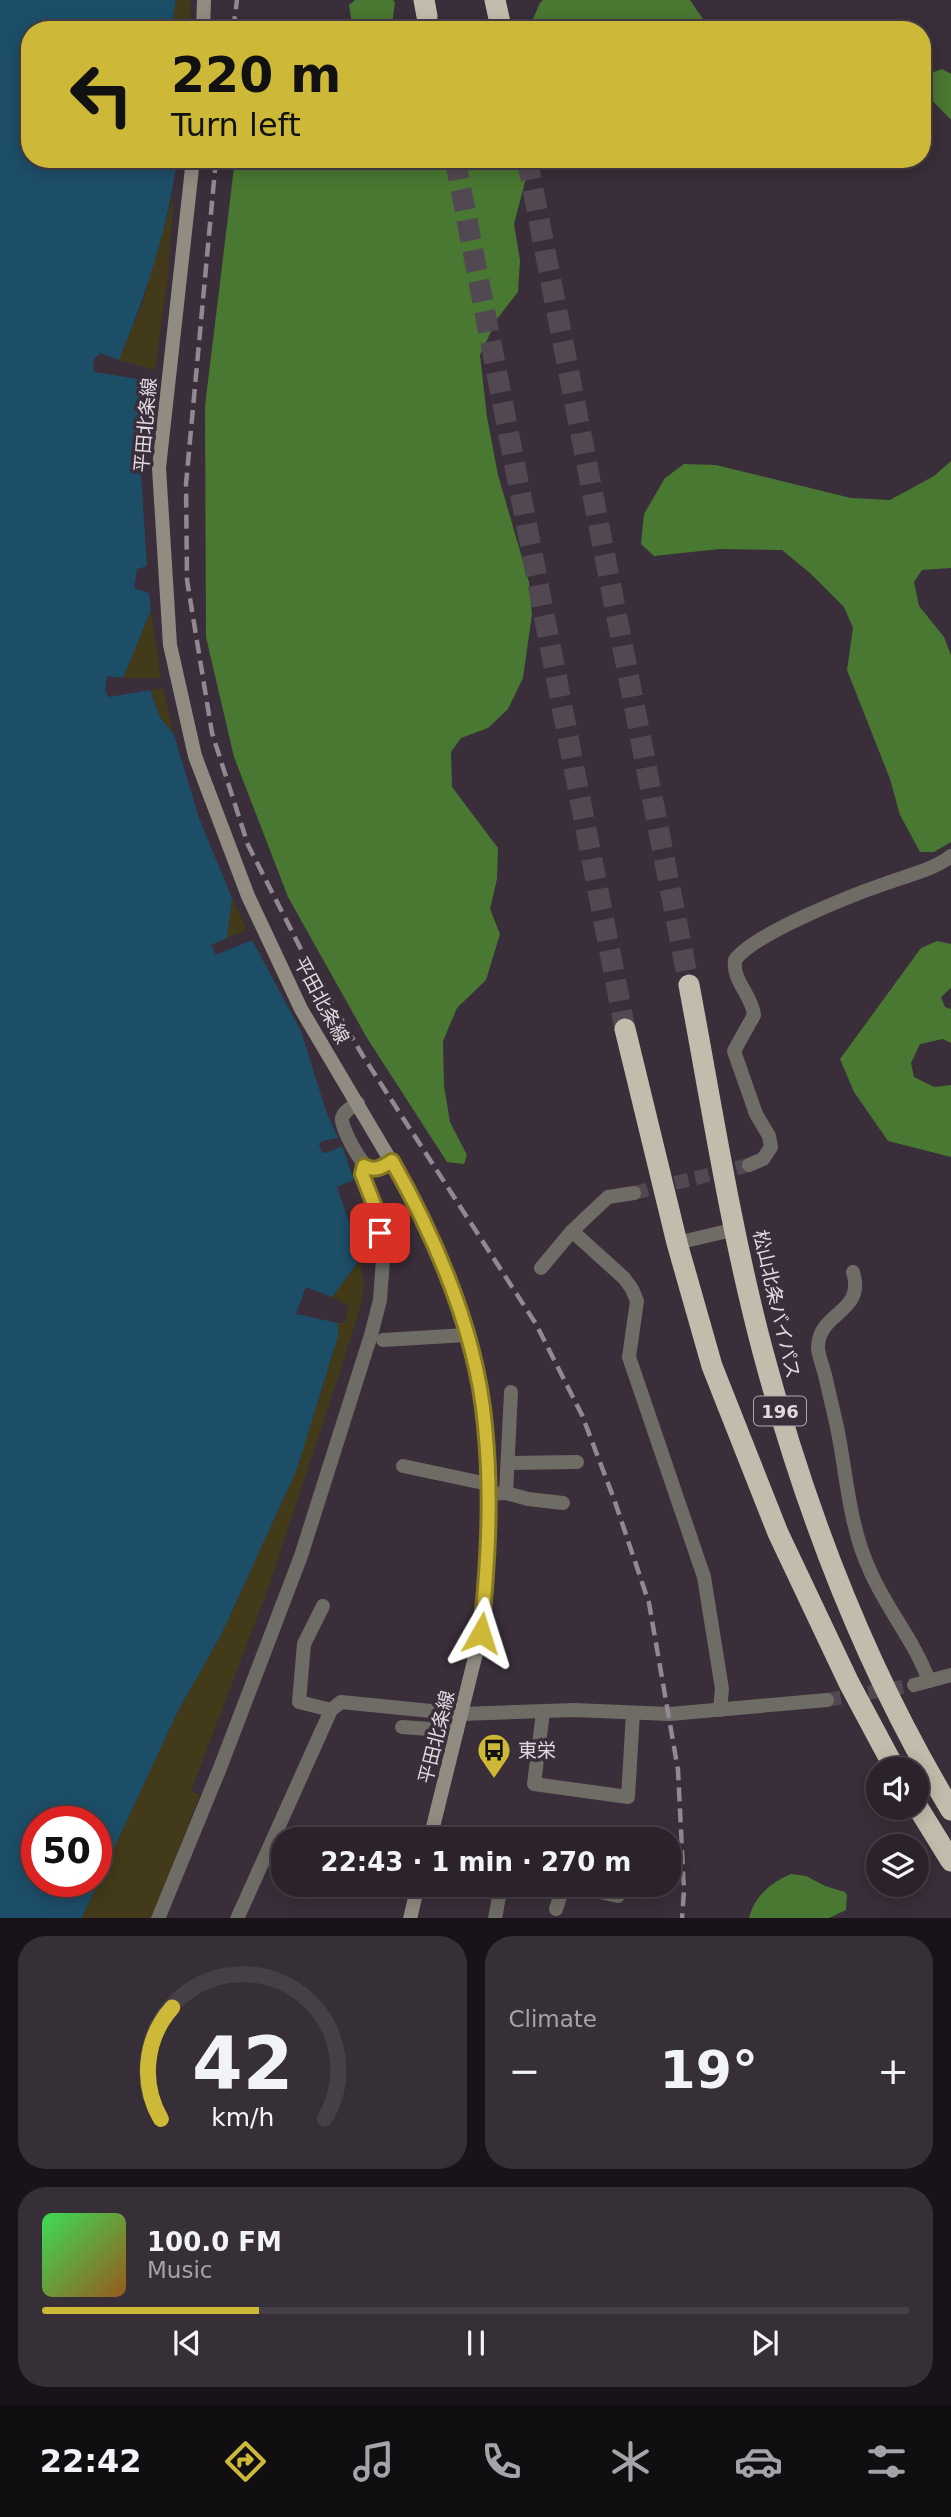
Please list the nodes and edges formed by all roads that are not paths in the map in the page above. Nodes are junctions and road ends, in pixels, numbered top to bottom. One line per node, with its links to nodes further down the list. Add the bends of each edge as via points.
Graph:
1 (204, 0): 3 (main road)
2 (495, 0): 4 (highway)
3 (204, 21)
4 (500, 21)
5 (192, 168): 9 (main road, 平田北条線, via 159,468 170,645 195,756 248,896 301,1009)
6 (951, 856): 11 (street, via 779,929 735,960 735,975 754,1015 734,1051 771,1147 763,1159)
7 (689, 985): 14 (highway, 松山北条バイパス / 196)
8 (625, 1029): 16 (highway, 196)
9 (358, 1103): 10 (main road, 平田北条線); 12 (street, via 342,1119)
10 (392, 1161): 12 (street, via 378,1169); 19 (main road, 平田北条線, via 418,1207)
11 (749, 1165)
12 (364, 1166): 51 (street, via 362,1174 375,1207 383,1259 371,1335 301,1556)
13 (634, 1193): 15 (street, via 608,1197)
14 (736, 1228): 16 (street); 41 (highway, 松山北条バイパス / 196, via 763,1351 798,1473 841,1591 875,1671)
15 (572, 1231): 17 (street); 34 (street, via 624,1278 637,1301 629,1357 704,1577 722,1689)
16 (677, 1243): 40 (highway, 196, via 712,1366 778,1533)
17 (541, 1268)
18 (853, 1272): 30 (street, via 854,1298 823,1329 818,1348 860,1551)
19 (466, 1335): 20 (street); 25 (main road, 平田北条線, via 485,1424)
20 (383, 1339)
21 (511, 1392): 23 (street)
22 (577, 1462): 23 (street)
23 (508, 1463): 26 (street)
24 (403, 1466): 25 (street)
25 (488, 1489): 26 (street); 37 (main road, 平田北条線, via 489,1551 481,1633)
26 (506, 1493): 27 (street)
27 (563, 1503)
28 (323, 1606): 33 (street, via 304,1644 299,1702)
29 (951, 1675): 30 (street)
30 (929, 1681): 31 (street)
31 (914, 1685)
32 (827, 1700): 34 (street)
33 (331, 1710): 37 (street, via 341,1702); 43 (street)
34 (720, 1710): 36 (street)
35 (543, 1712): 36 (street); 36 (street, via 534,1784 628,1797); 37 (street)
36 (633, 1713)
37 (461, 1714): 39 (main road, 平田北条線)
38 (401, 1727): 39 (street)
39 (457, 1731): 44 (main road, 平田北条線)
40 (889, 1757)
41 (951, 1811)
42 (926, 1820): 46 (highway)
43 (284, 1827)
44 (433, 1827)
45 (271, 1855): 52 (street)
46 (951, 1861)
47 (415, 1897): 53 (main road)
48 (499, 1897): 54 (street)
49 (561, 1897): 50 (street)
50 (556, 1909)
51 (158, 1918)
52 (238, 1918)
53 (410, 1918)
54 (495, 1918)

